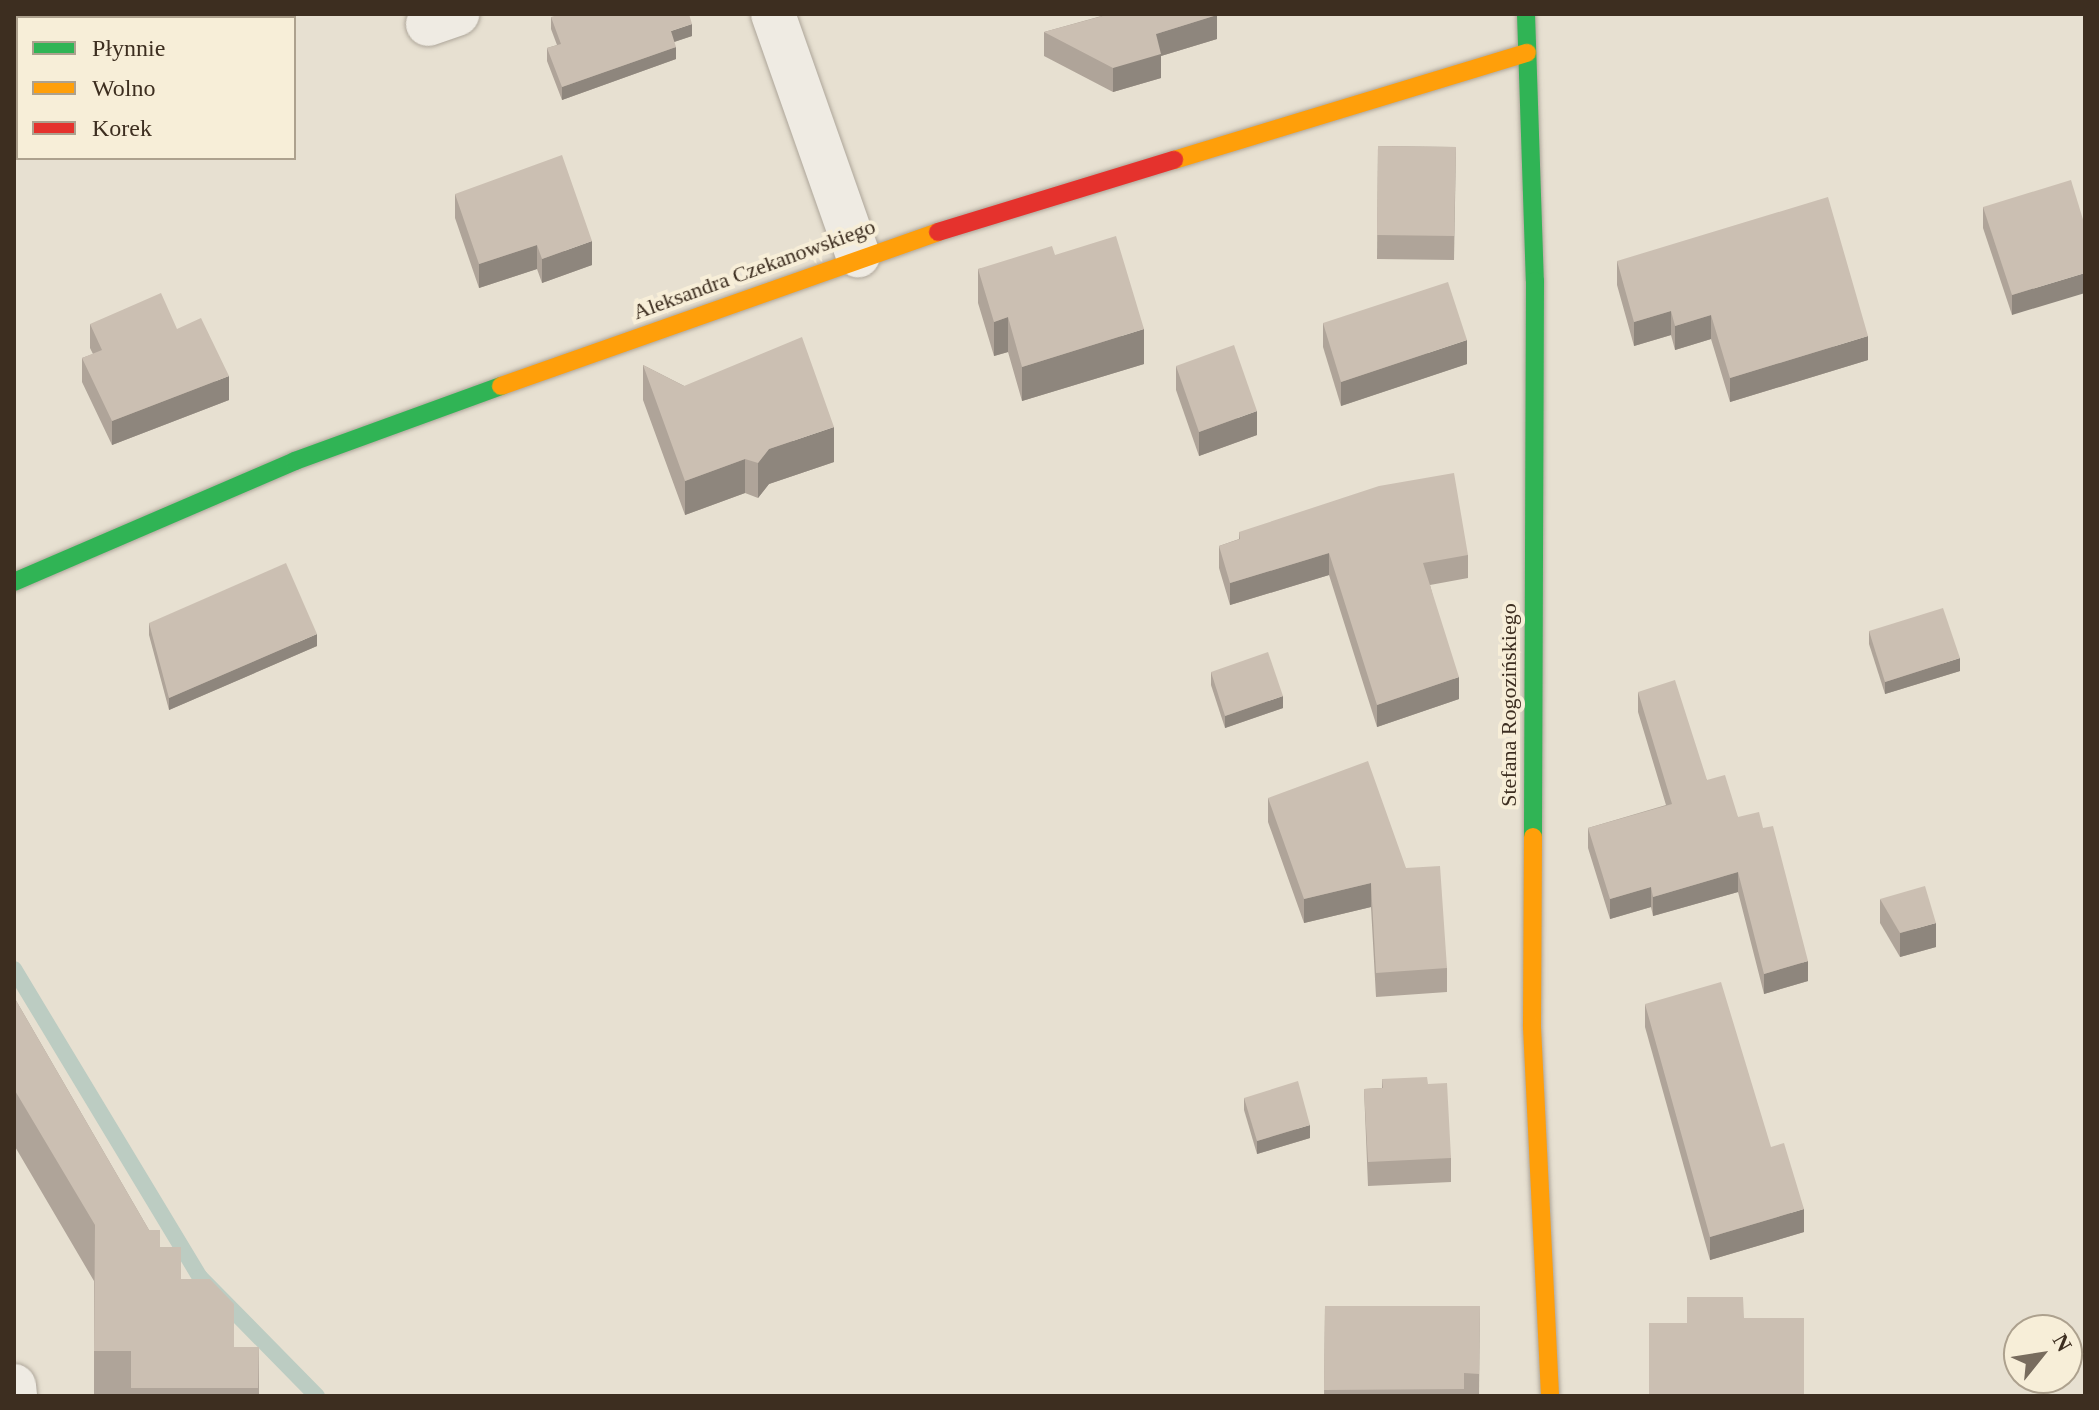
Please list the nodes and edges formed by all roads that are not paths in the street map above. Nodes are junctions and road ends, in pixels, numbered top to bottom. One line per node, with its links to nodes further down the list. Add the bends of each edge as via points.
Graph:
1 (773, 14): 4 (street)
2 (1526, 14): 3 (street, Stefana Rogozińskiego)
3 (1527, 53): 4 (street, Aleksandra Czekanowskiego); 8 (street, Stefana Rogozińskiego, via 1535,281 1532,1027)
4 (858, 256): 5 (street, Aleksandra Czekanowskiego, via 295,461)
5 (14, 582)
6 (14, 1386): 7 (street)
7 (15, 1396)
8 (1550, 1396)

